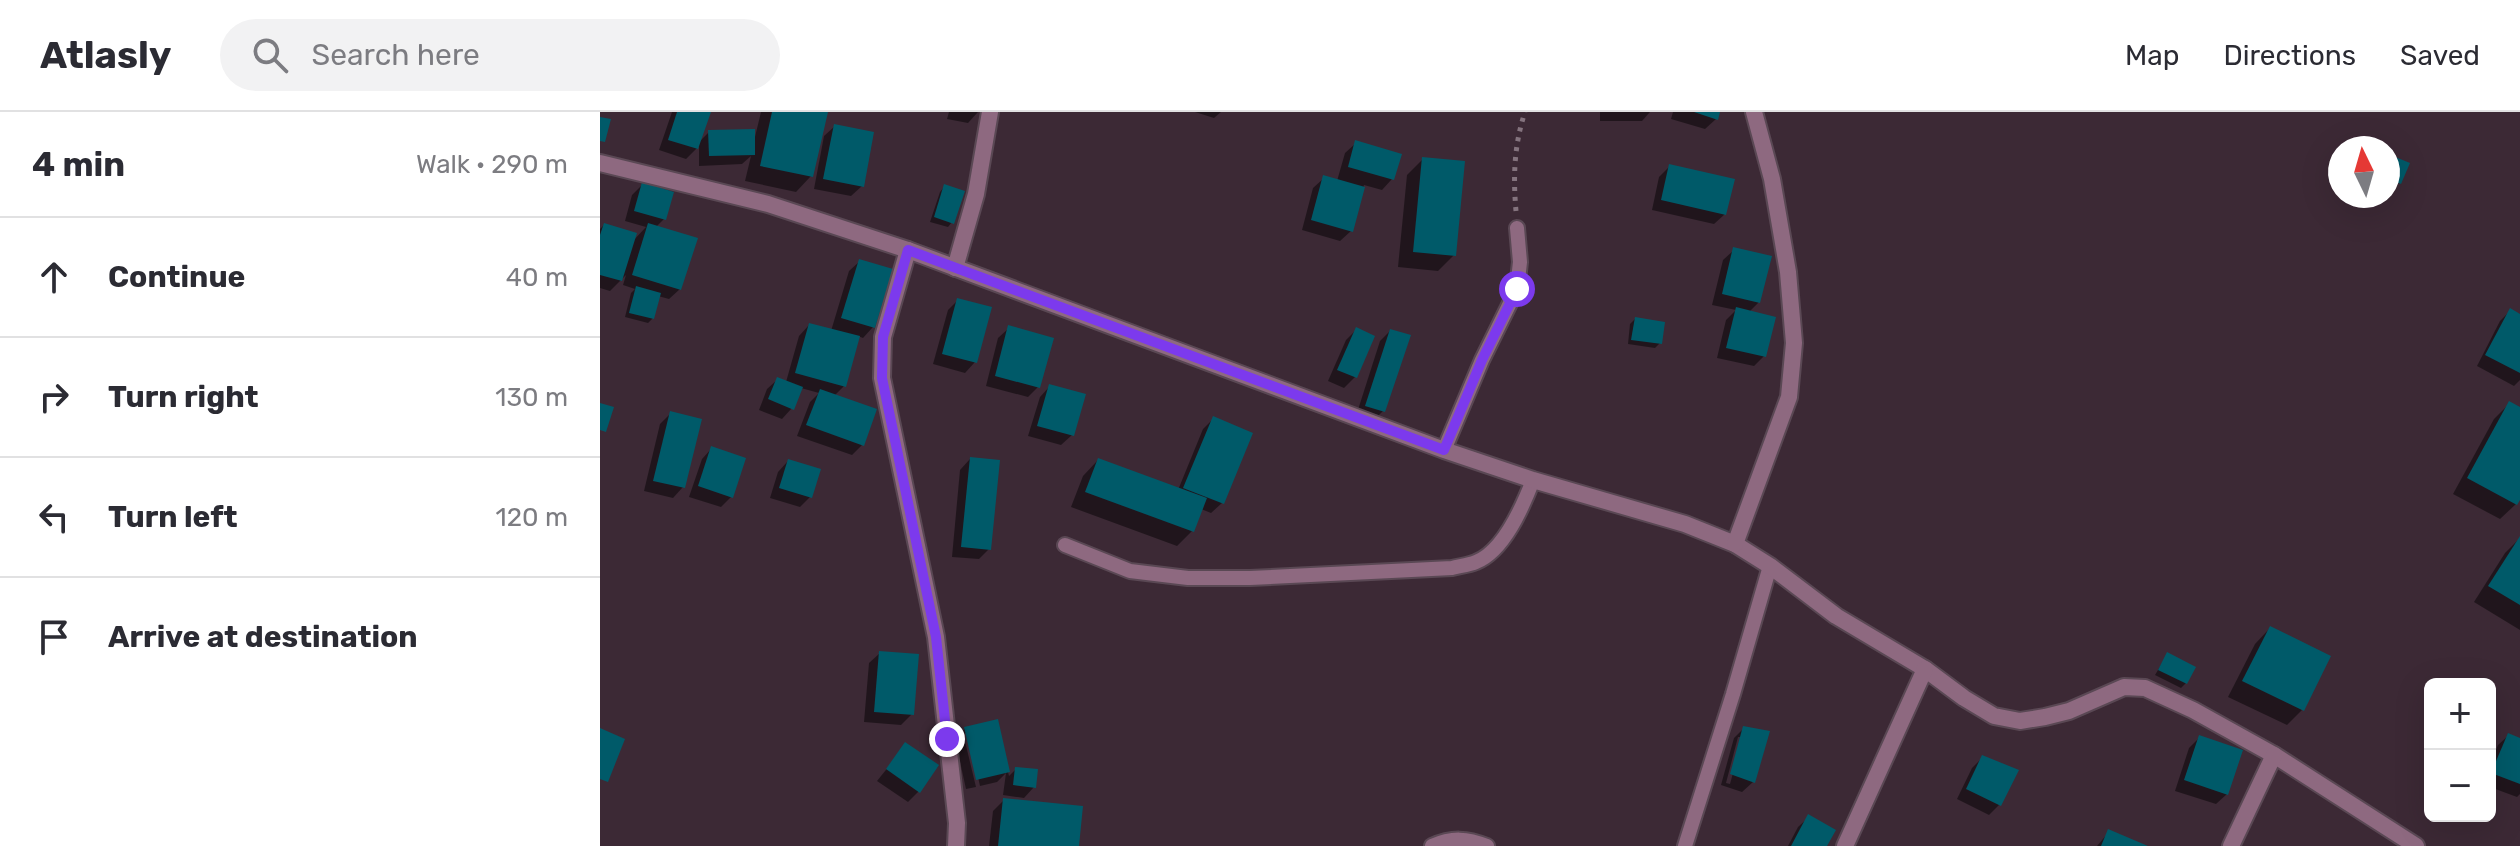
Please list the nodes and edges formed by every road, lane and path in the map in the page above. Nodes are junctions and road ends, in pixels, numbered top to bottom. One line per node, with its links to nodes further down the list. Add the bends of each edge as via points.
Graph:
1 (990, 112): 7 (street, via 976,194)
2 (1525, 112): 5 (path, via 1514,164)
3 (1754, 112): 10 (street, via 1772,179 1794,343 1789,397)
4 (600, 163): 6 (street, via 768,204)
5 (1517, 228): 8 (lane, via 1517,289)
6 (908, 250): 7 (street); 15 (street, via 883,337 882,378 936,637)
7 (955, 268): 8 (street)
8 (1444, 450): 9 (street)
9 (1533, 480): 10 (street); 11 (lane, via 1524,506 1497,547 1479,561 1452,568 1188,578 1130,571)
10 (1735, 544): 12 (street)
11 (1065, 545)
12 (1770, 566): 13 (street, via 1836,616); 18 (lane)
13 (1925, 669): 14 (street, via 1994,716 2020,721 2069,711 2124,687 2145,688); 19 (street)
14 (2274, 755): 20 (street); 21 (street)
15 (956, 846)
16 (1432, 846): 17 (lane, via 1448,839 1472,839)
17 (1487, 846)
18 (1685, 846)
19 (1845, 846)
20 (2231, 846)
21 (2416, 846)

